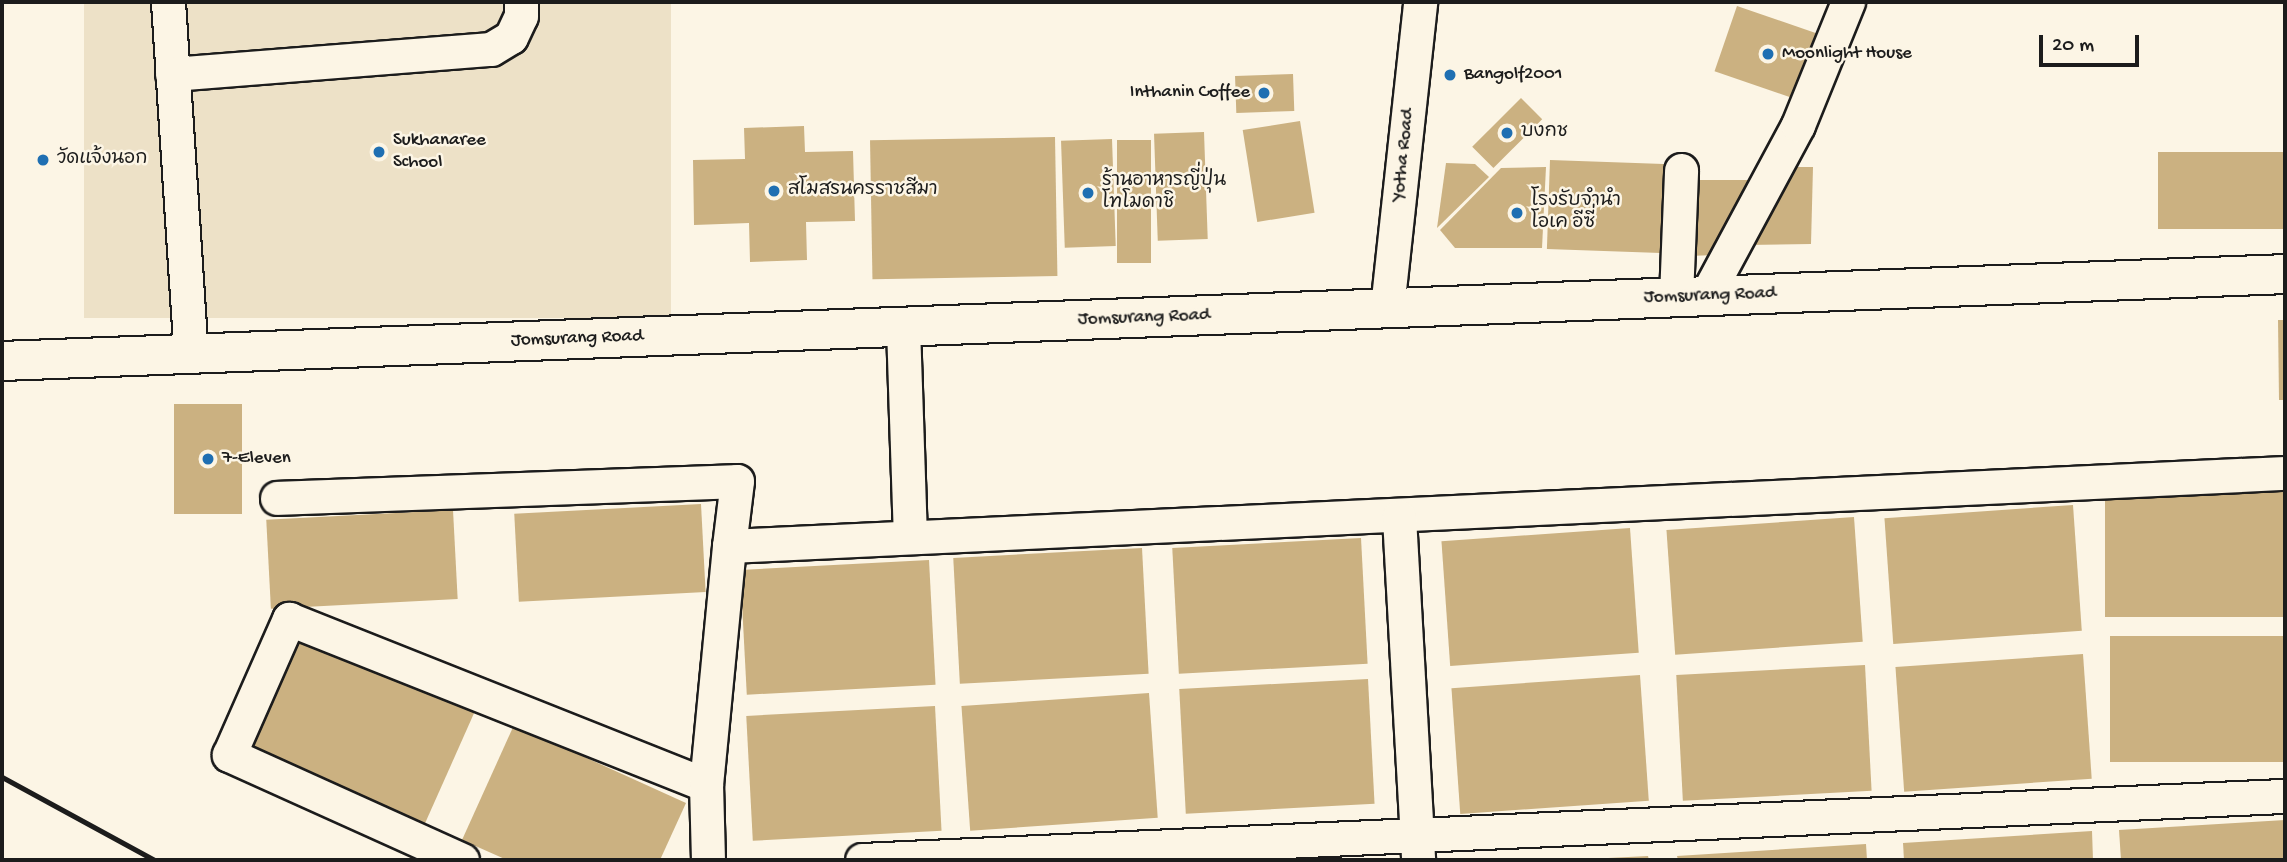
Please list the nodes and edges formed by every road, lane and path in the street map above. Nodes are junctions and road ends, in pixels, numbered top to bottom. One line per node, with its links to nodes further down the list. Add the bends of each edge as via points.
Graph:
1 (168, 2): 5 (street)
2 (521, 2): 5 (street, via 521,16 511,37 491,49)
3 (1420, 2): 9 (street, Yotha Road)
4 (1849, 2): 8 (street, via 1798,125)
5 (172, 74): 11 (street)
6 (1681, 170): 8 (street)
7 (2285, 274): 8 (main road, Jomsurang Road)
8 (1691, 297): 9 (main road, Jomsurang Road)
9 (1387, 308): 10 (main road, Jomsurang Road)
10 (903, 327): 11 (main road, Jomsurang Road); 16 (street)
11 (191, 354): 12 (main road, Jomsurang Road)
12 (2, 361)
13 (2285, 473): 15 (street)
14 (276, 498): 17 (street, via 737,481)
15 (1399, 517): 16 (street); 20 (street)
16 (910, 537): 17 (street)
17 (729, 545): 18 (street)
18 (706, 785): 21 (street, via 289,620 229,755); 22 (street)
19 (2285, 796): 20 (street)
20 (1417, 849): 23 (street)
21 (462, 860)
22 (708, 860)
23 (862, 860)

